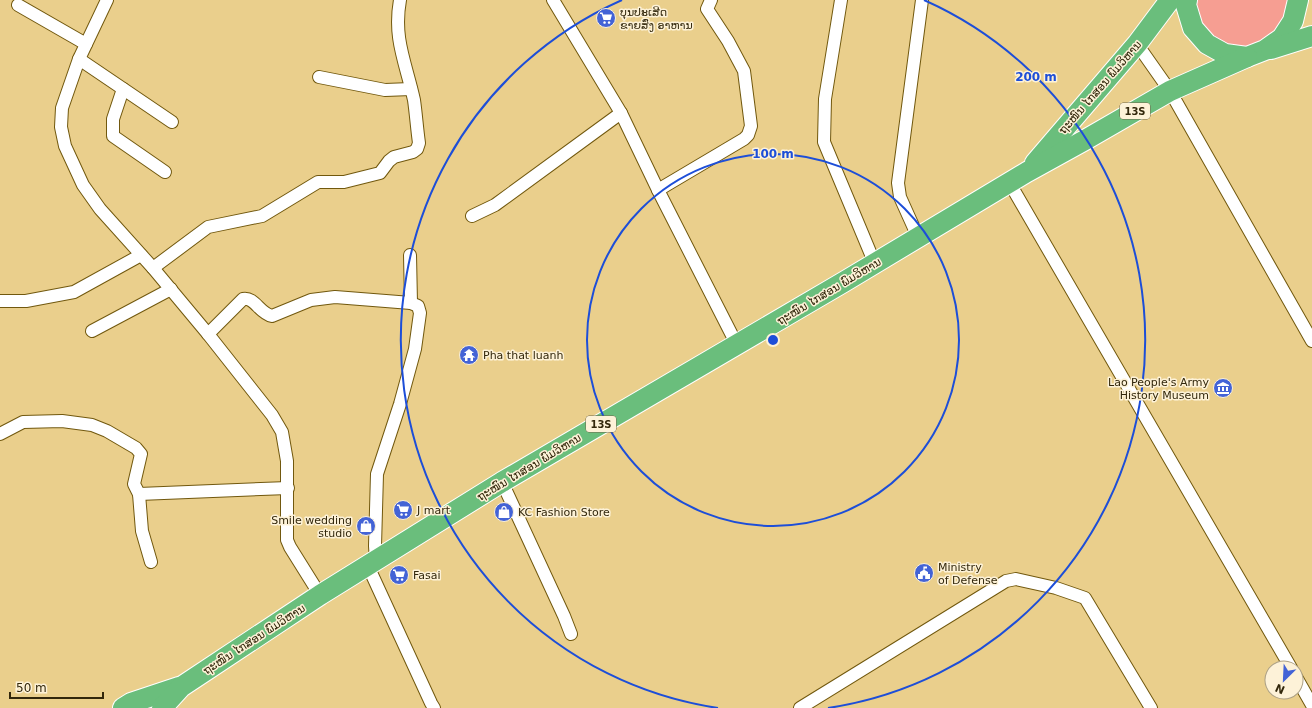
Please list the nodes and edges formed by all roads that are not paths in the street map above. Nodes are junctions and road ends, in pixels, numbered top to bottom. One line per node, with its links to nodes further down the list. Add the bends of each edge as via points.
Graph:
1 (107, 0): 12 (street)
2 (400, 0): 18 (street, via 397,17 399,46)
3 (841, 0): 30 (street, via 825,99 824,142)
4 (922, 0): 27 (street, via 898,183 900,197)
5 (1170, 0): 13 (highway, ຖະໜົນ ໄກສອນ ພົມວິຫານ / 13S)
6 (1187, 0): 14 (highway, 13S, via 1186,5 1193,28 1207,44 1225,54)
7 (1298, 0): 14 (highway, 13S, via 1293,21 1282,38)
8 (557, 2): 20 (street)
9 (705, 3): 25 (street, via 744,71 750,131 744,139)
10 (18, 5): 12 (street)
11 (1312, 36): 14 (highway, ຖະໜົນ ໄກສອນ ພົມວິຫານ / 13S)
12 (86, 44): 15 (street)
13 (1137, 44): 19 (street); 23 (highway, ຖະໜົນ ໄກສອນ ພົມວິຫານ / 13S)
14 (1256, 54): 19 (highway, ຖະໜົນ ໄກສອນ ພົມວິຫານ / 13S)
15 (79, 59): 17 (street); 28 (street, via 62,108 64,146 83,185 100,209)
16 (319, 77): 18 (street, via 384,90)
17 (123, 89): 21 (street); 22 (street, via 113,119 114,136)
18 (411, 89): 31 (street, via 418,143 417,149 413,152 394,157 380,173 344,182 318,182 262,216 208,227)
19 (1170, 91): 23 (highway, ຖະໜົນ ໄກສອນ ພົມວິຫານ / 13S); 37 (street)
20 (622, 113): 25 (street); 26 (street, via 495,205)
21 (172, 122)
22 (165, 172)
23 (1027, 172): 24 (highway, ຖະໜົນ ໄກສອນ ພົມວິຫານ / 13S)
24 (1010, 182): 27 (highway, ຖະໜົນ ໄກສອນ ພົມວິຫານ / 13S); 47 (street)
25 (658, 190): 38 (street)
26 (472, 216)
27 (918, 237): 30 (highway, ຖະໜົນ ໄກສອນ ພົມວິຫານ / 13S)
28 (142, 255): 31 (street); 33 (street, via 74,292 26,301)
29 (410, 255): 34 (street)
30 (875, 264): 38 (highway, ຖະໜົນ ໄກສອນ ພົມວິຫານ / 13S)
31 (153, 268): 32 (street)
32 (171, 289): 35 (street); 36 (street)
33 (0, 301)
34 (411, 303): 36 (street, via 335,297 311,300 272,316 266,315 247,299); 44 (street, via 418,306 420,313 415,350 378,474)
35 (92, 332)
36 (208, 334): 41 (street, via 272,415 282,432)
37 (1312, 341)
38 (737, 345): 40 (highway, ຖະໜົນ ໄກສອນ ພົມວິຫານ / 13S)
39 (0, 434): 42 (street, via 23,422 62,421 92,425 107,431 136,448 140,454 134,484)
40 (502, 482): 44 (highway, ຖະໜົນ ໄກສອນ ພົມວິຫານ / 13S); 46 (street)
41 (288, 488): 42 (street); 45 (street, via 286,535 290,547)
42 (139, 494): 43 (street, via 142,531)
43 (150, 562)
44 (372, 563): 45 (highway, ຖະໜົນ ໄກສອນ ພົມວິຫານ / 13S); 51 (street)
45 (320, 595): 48 (highway, ຖະໜົນ ໄກສອນ ພົມວິຫານ / 13S)
46 (571, 634)
47 (1286, 660)
48 (181, 686): 52 (highway, ຖະໜົນ ໄກສອນ ພົມວິຫານ / 13S); 53 (highway, ຖະໜົນ ໄກສອນ ພົມວິຫານ / 13S)
49 (1304, 691): 50 (street)
50 (1312, 705)
51 (429, 706)
52 (123, 708)
53 (162, 708)
54 (800, 708): 55 (street, via 1006,581 1016,579 1085,598)
55 (1151, 708)

